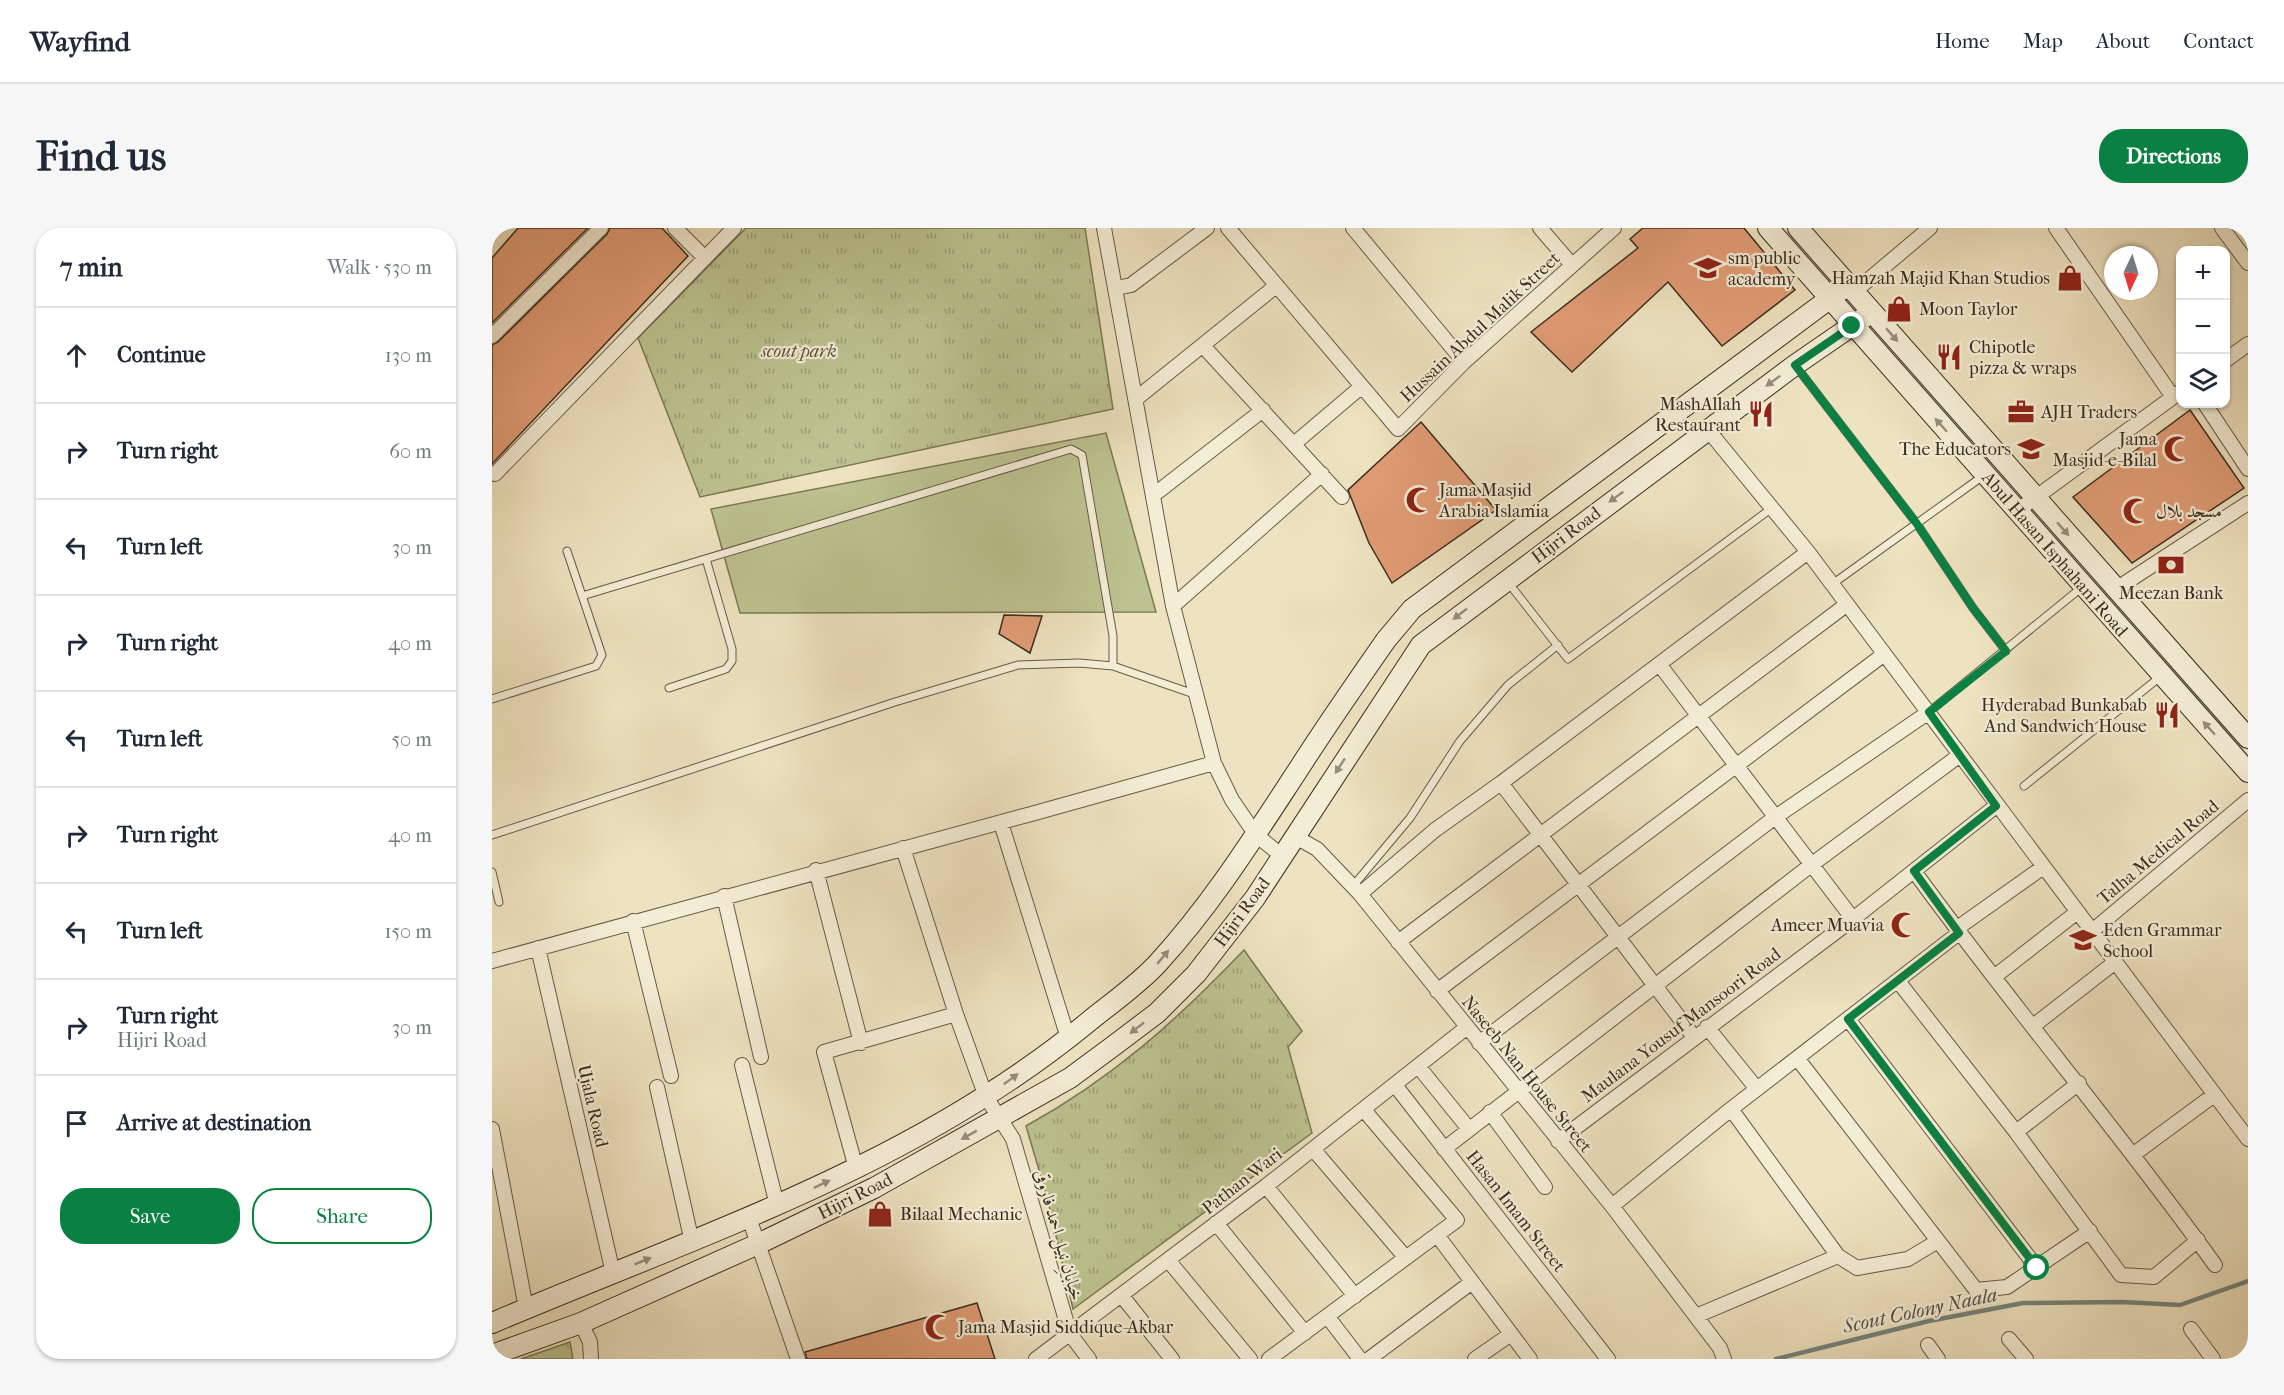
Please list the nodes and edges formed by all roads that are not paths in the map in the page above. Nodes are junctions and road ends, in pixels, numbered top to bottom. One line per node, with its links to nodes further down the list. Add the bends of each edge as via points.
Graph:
1 (600, 228): 24 (street)
2 (675, 228): 15 (street)
3 (734, 228): 15 (street)
4 (1104, 228): 19 (street)
5 (1208, 228): 19 (street, via 1131,285)
6 (1228, 228): 18 (street)
7 (1353, 228): 28 (street)
8 (1540, 228): 17 (street)
9 (1614, 228): 17 (street, Hussain Abdul Malik Street)
10 (1768, 228): 21 (main road, Abul Hasan Isphahani Road)
11 (1930, 228): 20 (street)
12 (2056, 228): 31 (street)
13 (2222, 228): 16 (street)
14 (1803, 230): 20 (main road, Abul Hasan Isphahani Road)
15 (704, 257): 39 (street)
16 (2248, 263)
17 (1572, 265): 28 (street, Hussain Abdul Malik Street)
18 (1276, 286): 26 (street); 30 (street)
19 (1117, 288): 33 (street)
20 (1851, 288): 21 (main road, Hijri Road); 22 (main road, Abul Hasan Isphahani Road)
21 (1830, 298): 23 (main road, Abul Hasan Isphahani Road); 82 (main road, Hijri Road, via 1412,609 1379,650)
22 (1872, 312): 23 (main road, Hijri Road); 44 (main road, Abul Hasan Isphahani Road, one-way to 44)
23 (1852, 326): 29 (main road, Hijri Road); 41 (main road, Abul Hasan Isphahani Road, one-way to 23)
24 (492, 336)
25 (2248, 344): 27 (street)
26 (1204, 347): 33 (street); 35 (street)
27 (2230, 357)
28 (1464, 362): 30 (street, Hussain Abdul Malik Street, via 1398,429)
29 (1795, 365): 36 (main road, Hijri Road, one-way to 36); 48 (lane)
30 (1361, 387): 37 (street)
31 (2176, 394)
32 (2176, 396): 44 (street)
33 (1137, 398): 42 (street)
34 (2208, 408): 38 (street)
35 (1263, 410): 37 (street); 42 (street)
36 (1708, 429): 46 (street); 52 (main road, Hijri Road, one-way to 52)
37 (1295, 443): 40 (street)
38 (2248, 468)
39 (495, 474)
40 (1322, 474): 43 (street); 58 (street)
41 (1985, 474): 47 (main road, Abul Hasan Isphahani Road); 48 (lane)
42 (1155, 494): 58 (street)
43 (1342, 497)
44 (2035, 497): 47 (street); 55 (main road, Abul Hasan Isphahani Road, one-way to 55)
45 (2248, 503): 55 (street)
46 (1772, 508): 50 (street); 59 (lane, via 1569,659)
47 (2017, 511): 54 (main road, Abul Hasan Isphahani Road)
48 (1917, 524): 53 (lane); 60 (lane)
49 (567, 551): 56 (lane)
50 (1808, 552): 53 (street); 62 (street)
51 (706, 559): 56 (lane); 63 (lane, via 1076,450 1082,455 1084,466 1113,636); 65 (lane, via 732,661 726,669)
52 (1506, 580): 59 (lane); 84 (main road, Hijri Road, one-way to 84, via 1420,645)
53 (1831, 585): 57 (street)
54 (2083, 586): 60 (lane); 64 (main road, Abul Hasan Isphahani Road)
55 (2115, 589): 70 (main road, Abul Hasan Isphahani Road)
56 (582, 596): 67 (lane, via 601,661 596,666)
57 (1846, 605): 61 (street); 69 (street)
58 (1173, 606): 66 (street)
59 (1558, 645): 93 (lane, via 1508,685 1460,741 1410,818)
60 (2006, 651): 68 (lane)
61 (1883, 655): 68 (street); 73 (street)
62 (1659, 664): 69 (street); 75 (street)
63 (1113, 666): 66 (lane); 81 (lane, via 1018,665)
64 (2162, 675): 74 (main road, Abul Hasan Isphahani Road, one-way to 64); 76 (lane)
65 (669, 688)
66 (1197, 695): 72 (street)
67 (492, 699)
68 (1929, 712): 71 (street); 79 (street)
69 (1698, 716): 73 (street); 83 (street)
70 (2248, 738)
71 (1960, 756): 78 (street); 87 (street)
72 (1214, 763): 80 (street); 82 (street, via 1232,800)
73 (1735, 766): 79 (street); 92 (street)
74 (2248, 772)
75 (1501, 783): 83 (street); 93 (street)
76 (2024, 786)
77 (2248, 800): 100 (street, Talha Medical Road)
78 (1996, 806): 88 (street); 90 (street, Maulana Yousuf Mansoori Road)
79 (1774, 818): 87 (street); 101 (street)
80 (1001, 823): 85 (street); 116 (street)
81 (492, 835)
82 (1256, 835): 86 (street); 116 (main road, Hijri Road, one-way to 82, via 1156,965 1214,896)
83 (1540, 835): 92 (street); 102 (street)
84 (1294, 836): 86 (main road, Hijri Road); 93 (street, Naseeb Nan House Street, via 1317,849)
85 (903, 848): 89 (street); 110 (street, خیابانِ نبیل احمد فاروقی)
86 (1281, 855): 134 (main road, Hijri Road, one-way to 134, via 1255,898 1196,974 1157,1013 1070,1078)
87 (1811, 865): 97 (street); 108 (street)
88 (2042, 867): 96 (street); 99 (street)
89 (816, 870): 94 (street); 117 (street)
90 (1914, 871): 97 (street, Maulana Yousuf Mansoori Road); 99 (street)
91 (492, 872): 95 (lane)
92 (1578, 884): 101 (street); 109 (street)
93 (1356, 890): 102 (street, Naseeb Nan House Street)
94 (724, 896): 98 (street); 119 (street)
95 (499, 903)
96 (2076, 913): 100 (street); 106 (street)
97 (1853, 919): 113 (street, Maulana Yousuf Mansoori Road)
98 (633, 921): 103 (street); 123 (street)
99 (1957, 931): 106 (street); 107 (street)
100 (2091, 932): 105 (street)
101 (1618, 938): 108 (street); 118 (street)
102 (1398, 942): 109 (street, Naseeb Nan House Street)
103 (538, 948): 104 (street); 161 (street, Ujala Road)
104 (492, 960)
105 (2114, 963): 112 (street); 129 (street)
106 (1994, 977): 112 (street)
107 (1898, 981): 111 (street); 137 (street)
108 (1654, 985): 115 (street); 128 (street)
109 (1437, 991): 114 (street, Naseeb Nan House Street)
110 (956, 1014): 117 (street); 130 (street, خیابانِ نبیل احمد فاروقی)
111 (1848, 1019): 120 (street); 160 (street)
112 (2033, 1026): 124 (street)
113 (1707, 1027): 115 (street, Maulana Yousuf Mansoori Road); 127 (street)
114 (1466, 1028): 118 (street, Naseeb Nan House Street); 122 (street, Pathan Wari)
115 (1694, 1037): 139 (street, Maulana Yousuf Mansoori Road)
116 (1068, 1038): 130 (main road, Hijri Road, one-way to 116)
117 (861, 1043): 143 (street, via 824,1052)
118 (1479, 1043): 128 (street, Naseeb Nan House Street)
119 (761, 1057)
120 (1797, 1058): 127 (street); 153 (street)
121 (742, 1065): 146 (street)
122 (1418, 1066): 125 (street, Pathan Wari); 136 (street)
123 (671, 1076)
124 (2079, 1083): 137 (street); 142 (street)
125 (1395, 1085): 132 (street, Pathan Wari); 141 (street, Hasan Imam Street)
126 (657, 1087): 154 (street)
127 (1757, 1089): 131 (street)
128 (1517, 1090): 133 (street); 139 (street, Naseeb Nan House Street)
129 (2214, 1095): 138 (street); 142 (street)
130 (986, 1097): 134 (street, خیابانِ نبیل احمد فاروقی); 143 (main road, Hijri Road)
131 (1731, 1109): 147 (street); 156 (street)
132 (1364, 1110): 140 (street, Pathan Wari); 151 (street, via 1457,1221)
133 (1490, 1112): 136 (street); 145 (street)
134 (998, 1119): 155 (main road, Hijri Road, one-way to 155, via 874,1188); 174 (street, خیابانِ نبیل احمد فاروقی, via 1012,1139)
135 (492, 1129): 167 (street)
136 (1469, 1129): 141 (street)
137 (2016, 1132): 150 (street)
138 (2248, 1139)
139 (1558, 1141): 147 (street, Naseeb Nan House Street)
140 (1313, 1149): 144 (street, Pathan Wari); 157 (street)
141 (1444, 1149): 191 (street, Hasan Imam Street)
142 (2134, 1154): 152 (street)
143 (856, 1168): 146 (main road, Hijri Road, one-way to 143)
144 (1266, 1186): 149 (street, Pathan Wari); 165 (street)
145 (1545, 1186)
146 (777, 1205): 148 (main road, Hijri Road)
147 (1612, 1206): 169 (street, Naseeb Nan House Street)
148 (749, 1218): 154 (main road, Hijri Road); 155 (street)
149 (1216, 1223): 158 (street, Pathan Wari); 173 (street)
150 (2090, 1231): 152 (street, via 2121,1275 2154,1277); 160 (street)
151 (1437, 1235): 157 (street); 162 (street)
152 (2198, 1240): 159 (street)
153 (1938, 1241): 156 (street, via 1908,1259 1857,1268); 160 (street, via 1976,1290 2007,1287)
154 (692, 1242): 161 (main road, Hijri Road, one-way to 154)
155 (758, 1244): 170 (main road, Hijri Road); 181 (street)
156 (1838, 1256): 169 (street)
157 (1406, 1258): 165 (street)
158 (1168, 1260): 164 (street, Pathan Wari); 185 (street)
159 (2216, 1265)
160 (2037, 1268)
161 (613, 1273): 163 (main road, Hijri Road)
162 (1472, 1282): 175 (street); 188 (street)
163 (585, 1284): 166 (main road, Hijri Road); 170 (main road)
164 (1122, 1296): 174 (street, Pathan Wari); 184 (street)
165 (1355, 1296): 168 (street)
166 (554, 1297): 167 (main road, Hijri Road); 170 (main road)
167 (526, 1308): 171 (main road, Hijri Road)
168 (1327, 1316): 173 (street); 187 (street)
169 (1696, 1316): 178 (street, Naseeb Nan House Street)
170 (581, 1322): 179 (main road, Hijri Road); 180 (street, via 590,1342)
171 (492, 1323)
172 (2191, 1329): 194 (street)
173 (1305, 1333): 186 (street)
174 (1070, 1334): 182 (street, Pathan Wari); 183 (street, خیابانِ نبیل احمد فاروقی)
175 (1510, 1334): 189 (street); 190 (street)
176 (2009, 1338): 193 (street)
177 (1928, 1345): 192 (street)
178 (1722, 1353)
179 (492, 1355)
180 (591, 1359)
181 (798, 1359)
182 (1036, 1359)
183 (1089, 1359)
184 (1172, 1359)
185 (1250, 1359)
186 (1269, 1359)
187 (1360, 1359)
188 (1369, 1359)
189 (1475, 1359)
190 (1530, 1359)
191 (1608, 1359)
192 (1938, 1359)
193 (2026, 1359)
194 (2213, 1359)

